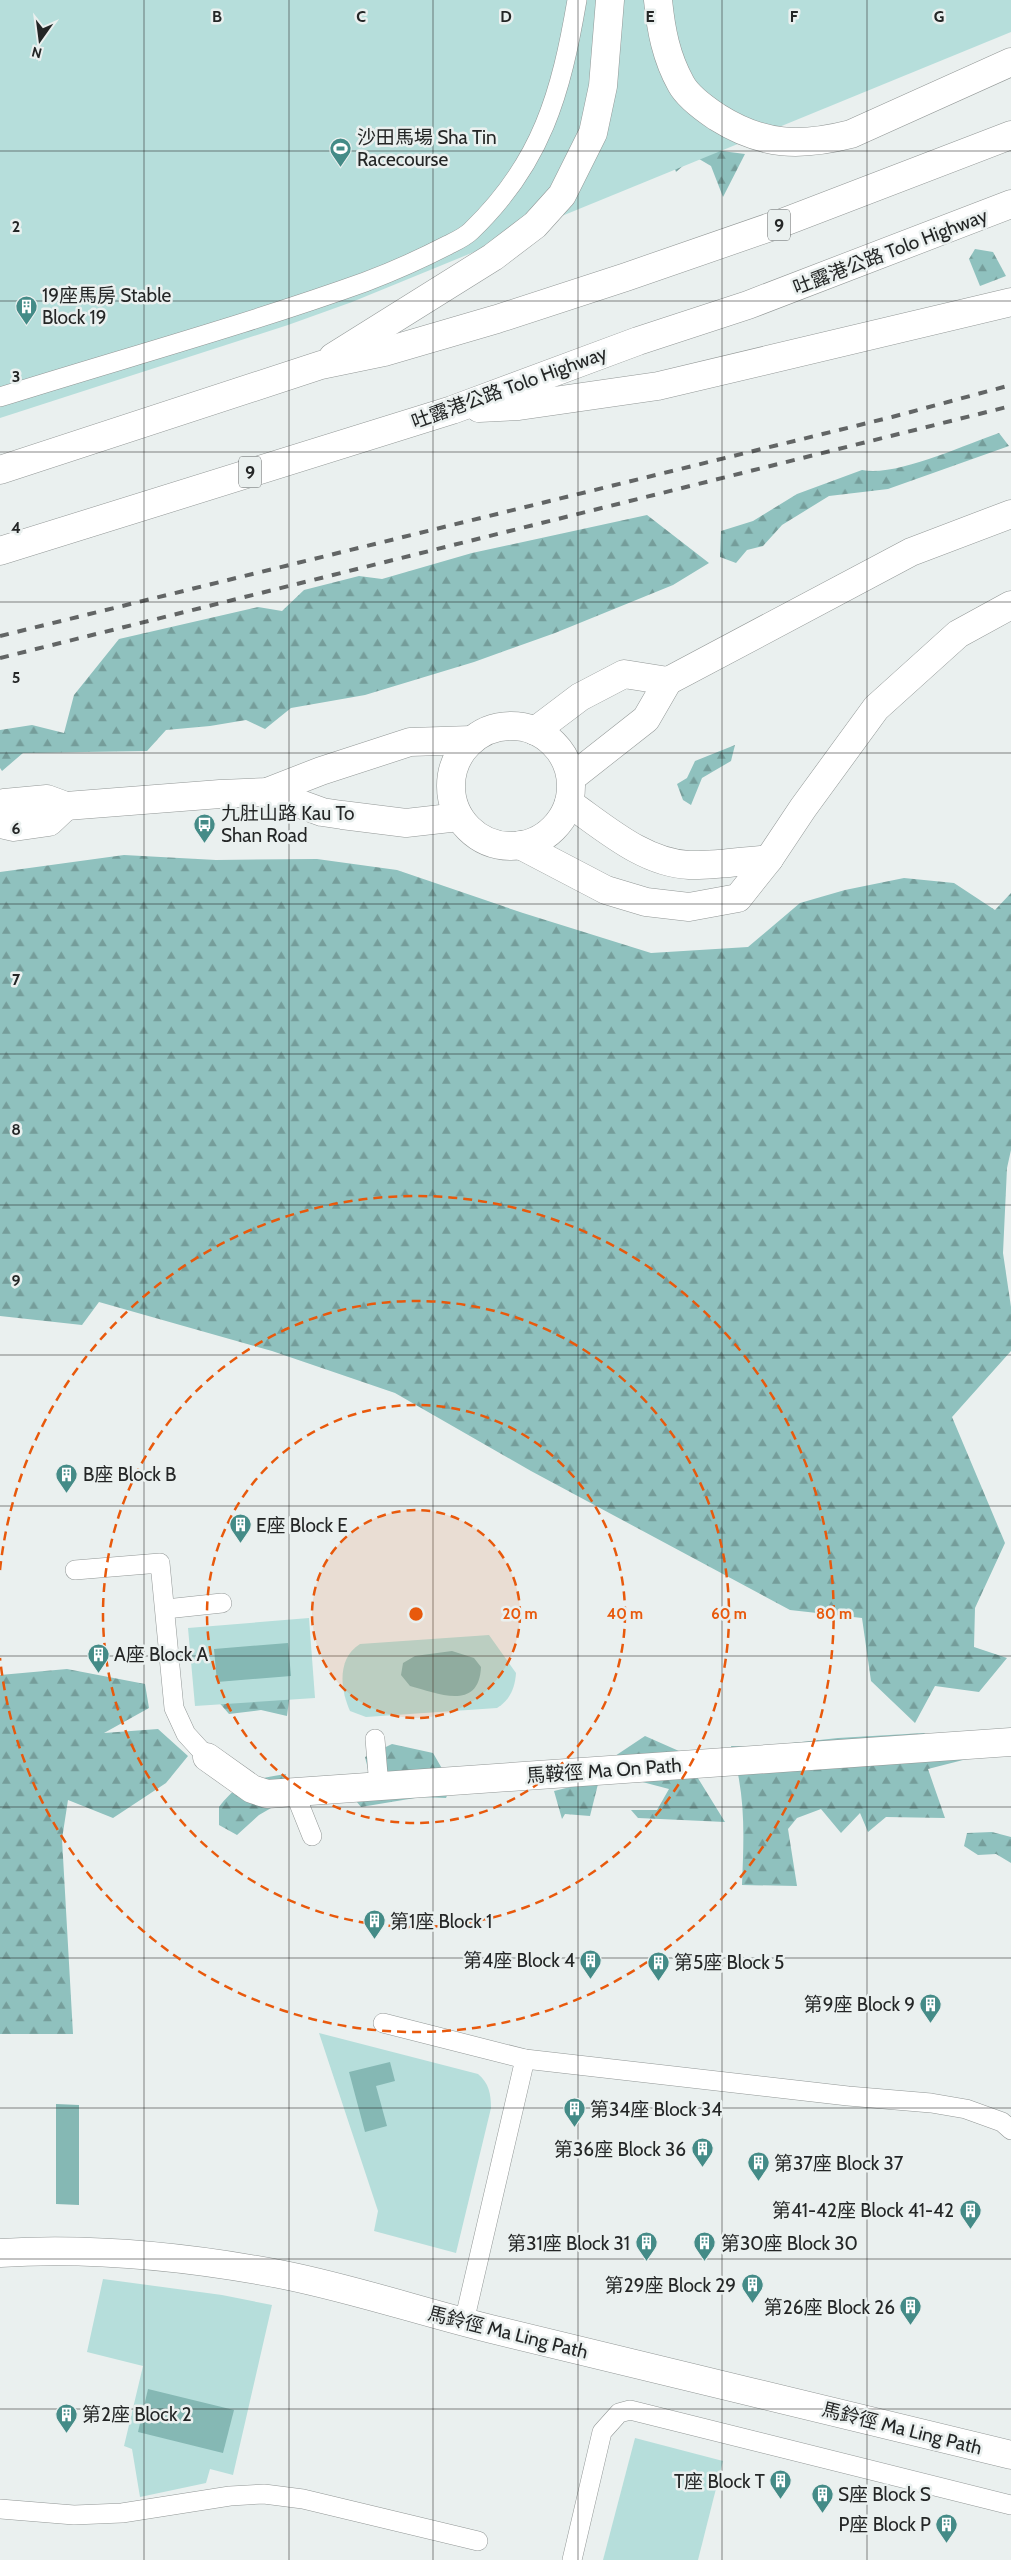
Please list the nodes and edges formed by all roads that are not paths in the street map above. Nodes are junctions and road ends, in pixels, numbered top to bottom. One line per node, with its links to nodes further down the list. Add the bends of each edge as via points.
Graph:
1 (578, 0): 9 (lane, via 555,101 535,150 509,190 470,233 410,265 326,296)
2 (610, 0): 8 (main road, via 603,86 593,133 562,195 536,225 508,246)
3 (658, 0): 4 (main road, via 662,36 682,86 706,110 733,127 765,140 794,143 824,141 851,134)
4 (1011, 62)
5 (1011, 135): 8 (main road, 9, via 779,224 617,280 384,352)
6 (1011, 204): 10 (main road, 吐露港公路 Tolo Highway / 9, via 756,302 638,340)
7 (1011, 302): 10 (main road, via 658,386 519,406)
8 (321, 365): 11 (main road, 9)
9 (0, 397)
10 (452, 410): 13 (main road, 吐露港公路 Tolo Highway / 9)
11 (0, 470)
12 (1011, 514): 15 (main road, via 911,552)
13 (0, 551)
14 (1011, 605): 25 (main road, via 958,634 876,708)
15 (668, 681): 16 (main road, via 624,674 580,696); 18 (main road, via 646,719 613,742)
16 (535, 731): 17 (main road, via 504,726 486,731); 18 (main road, via 558,748 567,765)
17 (472, 740): 19 (main road, via 410,742); 22 (main road, via 458,757 450,782)
18 (570, 791): 24 (main road, via 562,818 551,831); 25 (main road, via 614,834 661,860 688,865)
19 (266, 792): 21 (main road); 22 (main road, via 322,812 342,815 406,823)
20 (0, 806): 21 (main road, via 47,799)
21 (66, 806): 23 (main road, via 49,822 14,827)
22 (459, 817): 24 (main road, via 483,839)
23 (0, 824)
24 (520, 845): 25 (main road, via 606,890 646,902 689,907 738,898)
25 (769, 859)
26 (75, 1570): 28 (lane, via 160,1562)
27 (222, 1603): 28 (lane)
28 (166, 1609): 31 (lane, via 174,1708 186,1734)
29 (375, 1739): 32 (lane)
30 (1011, 1742): 32 (main road, 馬鞍徑 Ma On Path)
31 (207, 1757): 33 (main road, 馬鞍徑 Ma On Path, via 252,1789 267,1794)
32 (379, 1786): 33 (main road, 馬鞍徑 Ma On Path)
33 (294, 1791): 34 (lane)
34 (312, 1836)
35 (383, 2023): 36 (lane)
36 (525, 2059): 37 (lane, via 931,2103 966,2109 1002,2122); 39 (lane)
37 (1011, 2130)
38 (0, 2253): 39 (main road, 馬鈴徑 Ma Ling Path, via 50,2250 194,2260 286,2276)
39 (464, 2322): 40 (main road, 馬鈴徑 Ma Ling Path)
40 (1011, 2455)
41 (1011, 2505): 44 (lane, via 630,2410 619,2413 602,2432)
42 (0, 2509): 43 (lane, via 74,2515 122,2513 230,2496 264,2494 304,2498)
43 (478, 2541)
44 (572, 2560)

